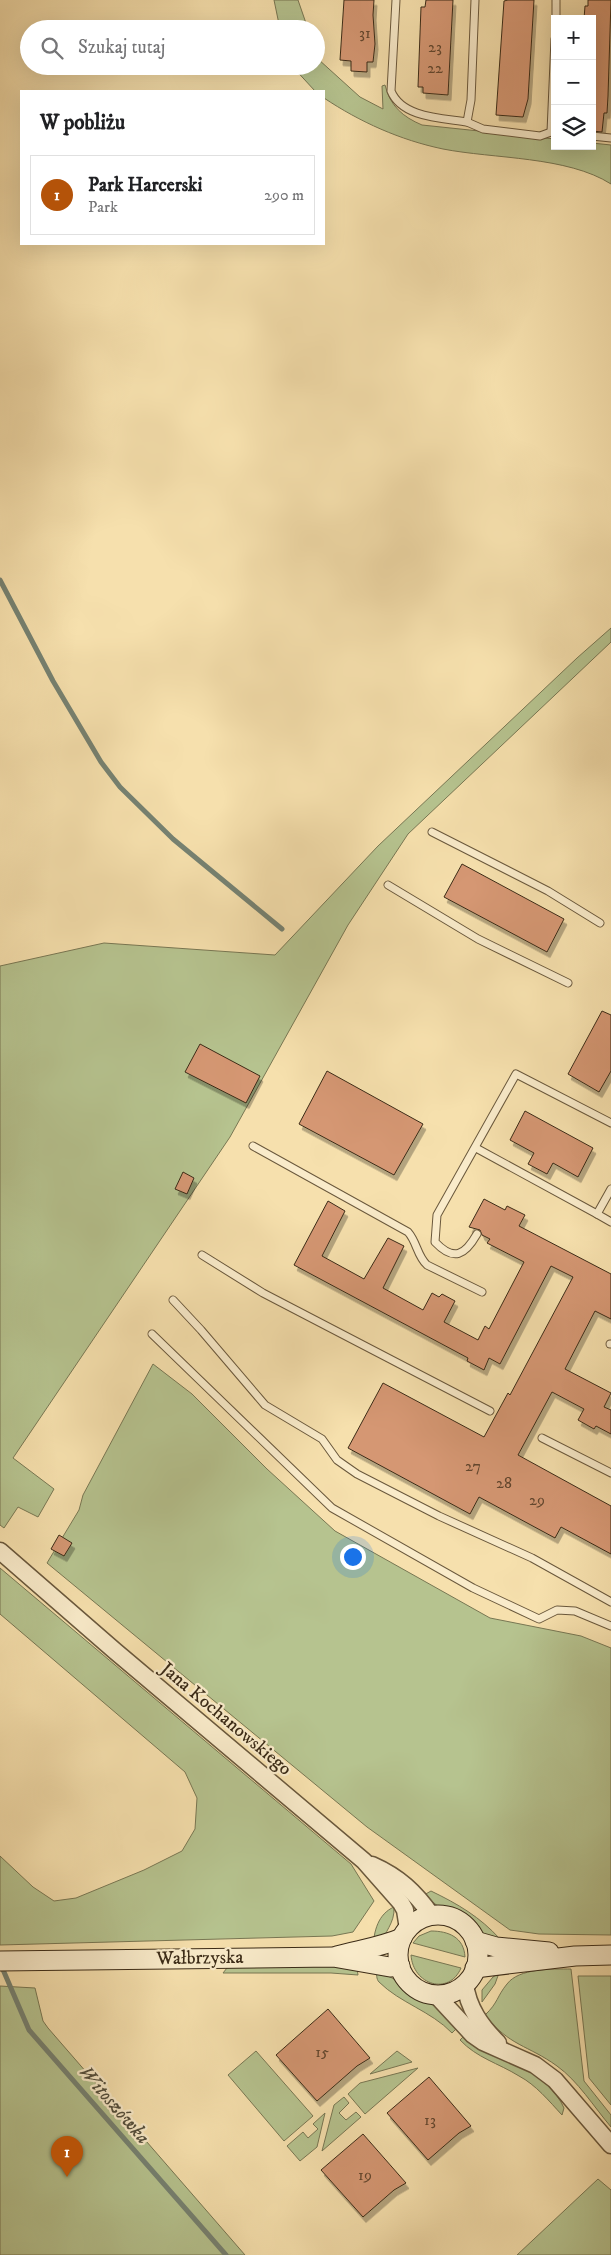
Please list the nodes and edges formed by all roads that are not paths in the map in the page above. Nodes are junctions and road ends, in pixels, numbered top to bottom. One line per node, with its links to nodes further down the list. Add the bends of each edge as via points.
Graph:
1 (396, 0): 7 (lane, via 393,96 409,111)
2 (475, 0): 7 (lane, via 471,100)
3 (556, 0): 4 (lane)
4 (556, 15)
5 (555, 60): 6 (lane)
6 (554, 105)
7 (467, 122): 8 (lane, via 483,129 540,136)
8 (551, 133)
9 (596, 136): 10 (lane)
10 (611, 138)
11 (432, 832): 13 (lane, via 548,891)
12 (388, 885): 14 (lane, via 478,939)
13 (600, 923)
14 (568, 983)
15 (611, 1123): 17 (lane, via 516,1074)
16 (254, 1146): 23 (lane, via 408,1232 414,1238 420,1258 428,1265)
17 (476, 1148): 19 (lane); 21 (lane, via 437,1216 435,1242 452,1254 462,1253)
18 (611, 1189): 19 (lane)
19 (597, 1214): 20 (lane)
20 (611, 1222)
21 (477, 1234)
22 (202, 1255): 26 (lane, via 263,1293)
23 (482, 1292)
24 (173, 1300): 30 (lane, via 265,1406 322,1439 337,1460 350,1470 439,1516 532,1558)
25 (152, 1334): 31 (lane, via 332,1508 473,1588 539,1619 557,1610 575,1611)
26 (490, 1411)
27 (542, 1438): 28 (lane)
28 (611, 1473)
29 (0, 1551): 32 (street, Jana Kochanowskiego)
30 (611, 1602)
31 (611, 1626)
32 (364, 1861): 33 (street, via 401,1880); 34 (street, Jana Kochanowskiego, via 401,1903)
33 (432, 1916): 34 (main road, via 414,1923); 35 (main road, via 458,1921)
34 (405, 1934): 38 (main road, via 381,1946); 40 (main road, via 398,1952)
35 (475, 1941): 37 (main road, via 496,1947); 41 (main road, via 477,1950)
36 (611, 1955): 37 (main road)
37 (575, 1956): 41 (main road)
38 (333, 1957): 39 (main road, Wałbrzyska); 40 (main road, Wałbrzyska)
39 (0, 1961)
40 (400, 1966): 42 (main road, via 410,1984 422,1992)
41 (470, 1976): 42 (main road, via 452,1992); 43 (street, via 466,1996 474,2013 484,2029)
42 (436, 1995): 43 (street, via 473,2035)
43 (505, 2050): 44 (street, via 535,2065 555,2080)
44 (611, 2145)

